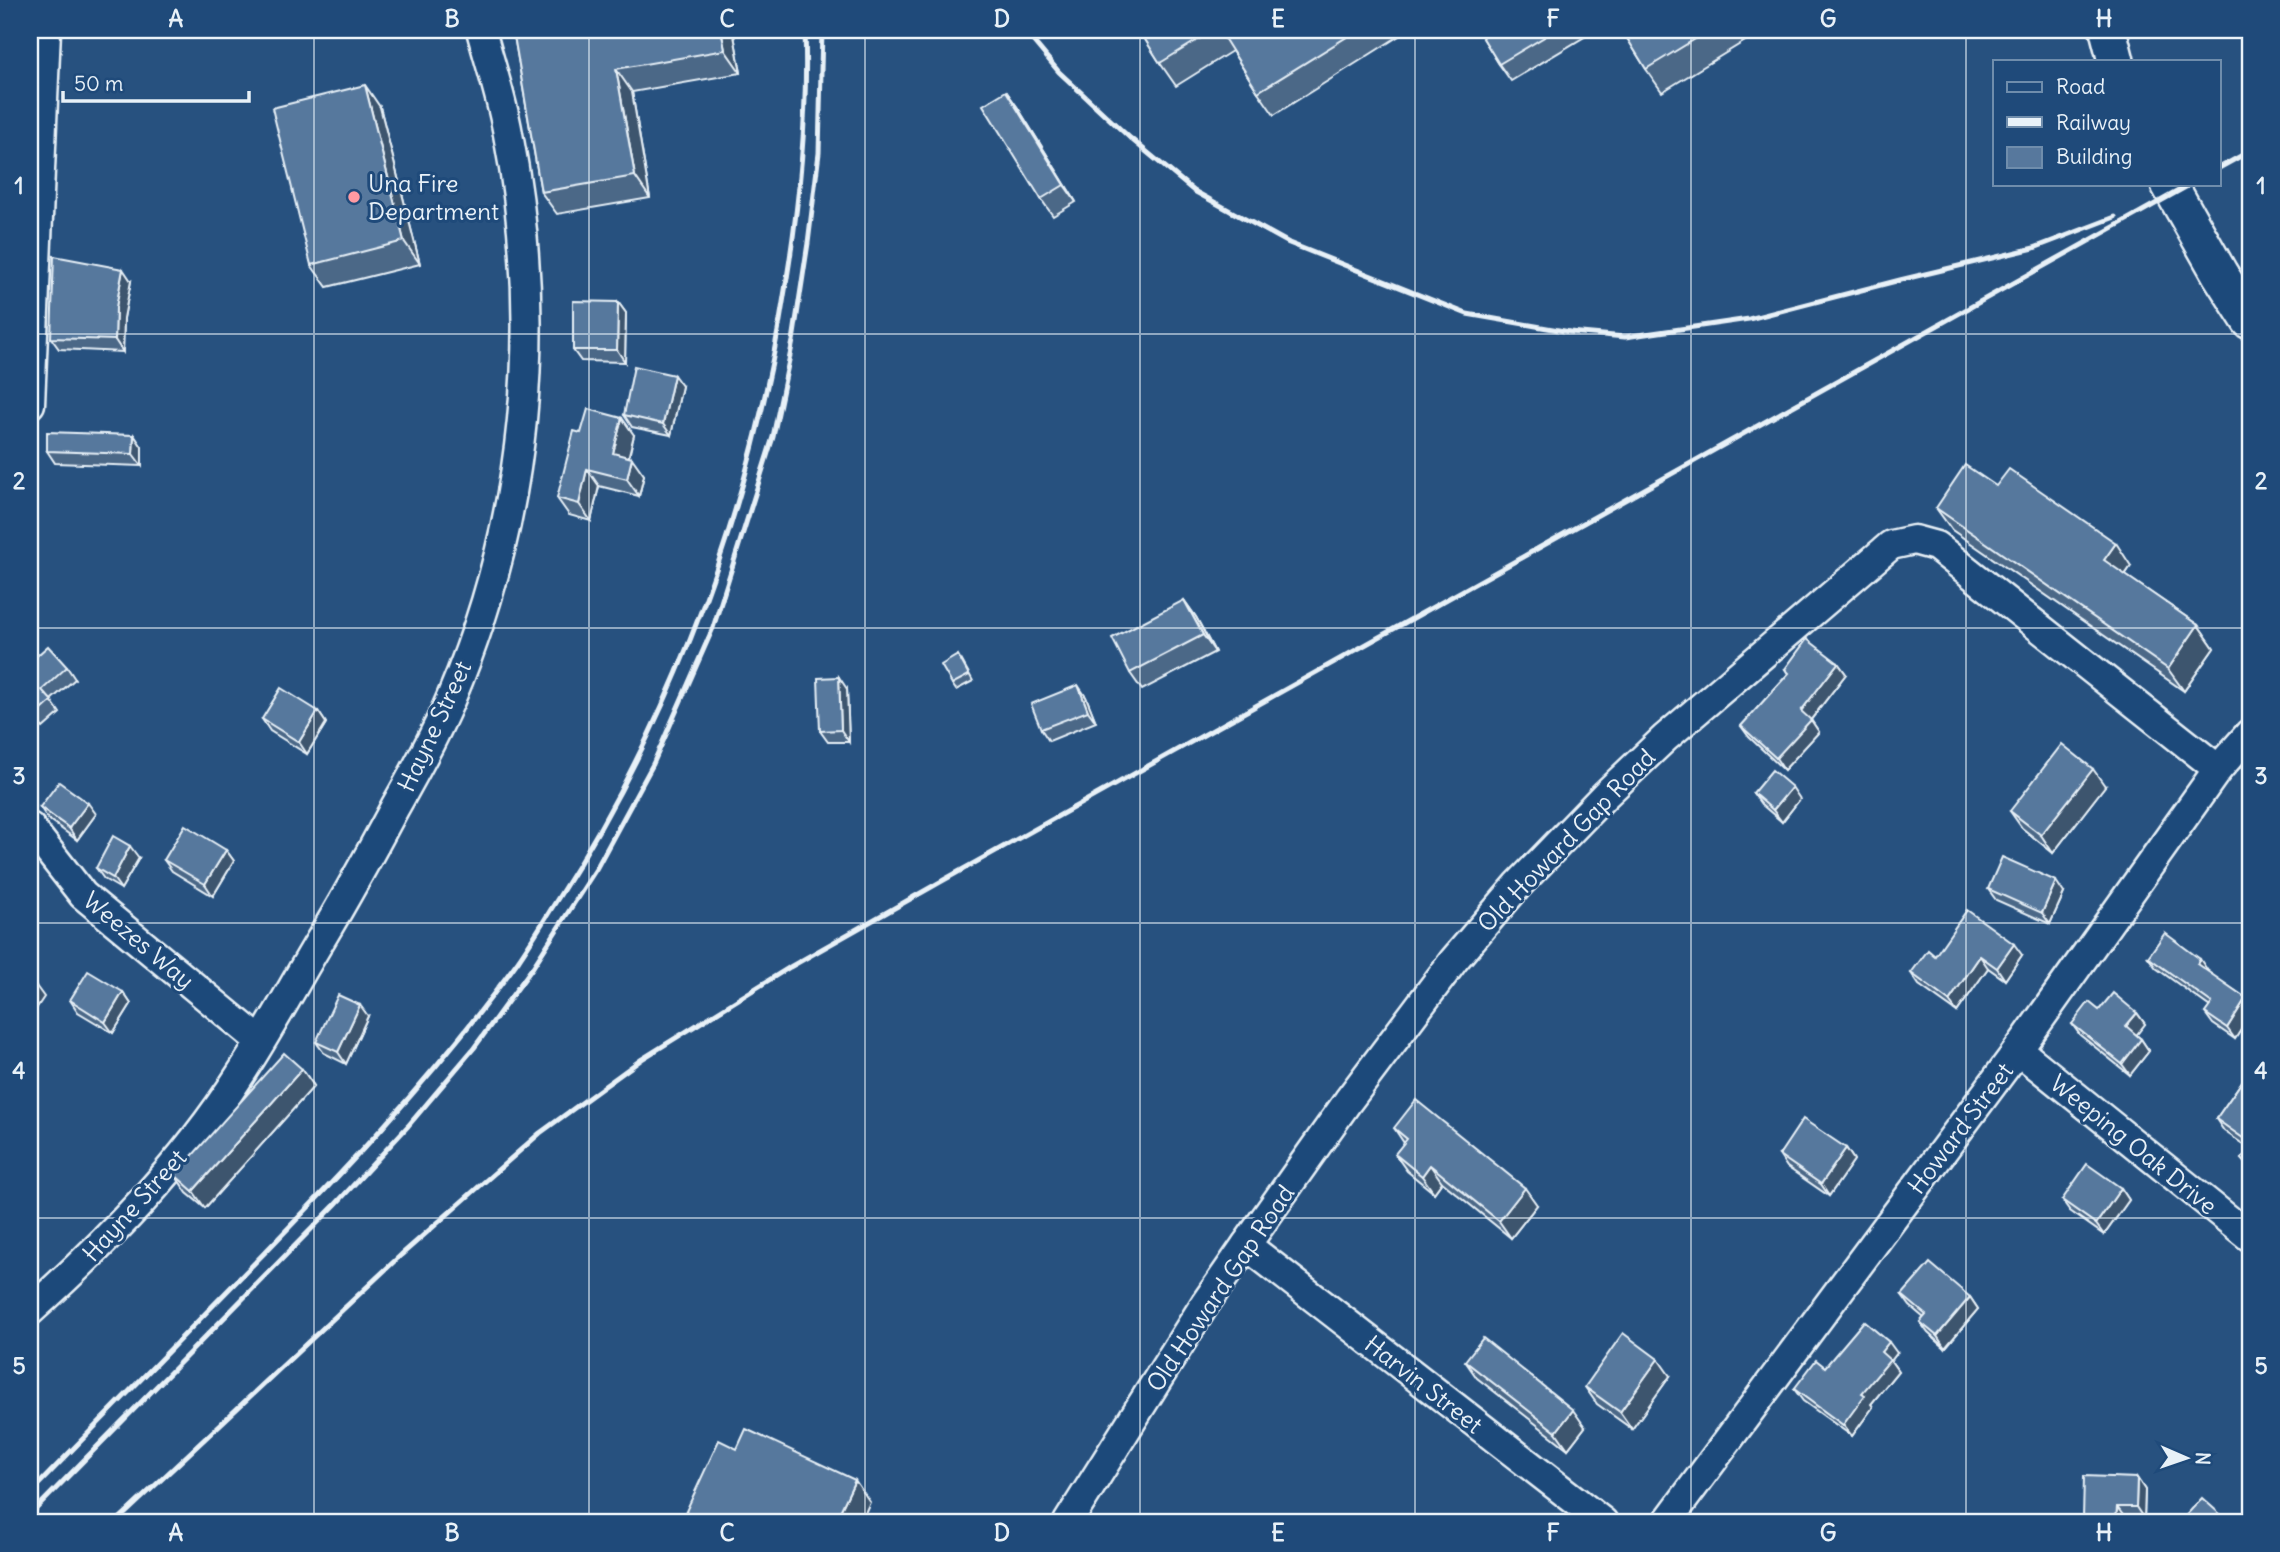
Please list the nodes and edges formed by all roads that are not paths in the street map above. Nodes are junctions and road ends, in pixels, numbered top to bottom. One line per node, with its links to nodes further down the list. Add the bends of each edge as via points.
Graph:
1 (46, 30): 7 (street)
2 (481, 30): 11 (street, Hayne Street, via 508,132 522,223 528,314 524,406 507,528 470,649 429,747)
3 (2108, 30): 4 (main road)
4 (2116, 60)
5 (2170, 186): 6 (main road)
6 (2250, 321)
7 (30, 404)
8 (2250, 733): 9 (street, Howard Street)
9 (2218, 769): 12 (street, Howard Street); 14 (street, Old Howard Gap Road, via 1936,546 1914,540 1891,545 1665,738 1518,886 1445,971)
10 (30, 827): 11 (street, Weezes Way, via 83,895)
11 (260, 1041): 15 (street, Hayne Street, via 198,1134 153,1189)
12 (2018, 1049): 13 (street, Weeping Oak Drive); 18 (street, Howard Street)
13 (2250, 1237)
14 (1246, 1245): 16 (street, Old Howard Gap Road); 17 (street, Harvin Street)
15 (30, 1311)
16 (1068, 1522)
17 (1603, 1522)
18 (1667, 1522)

